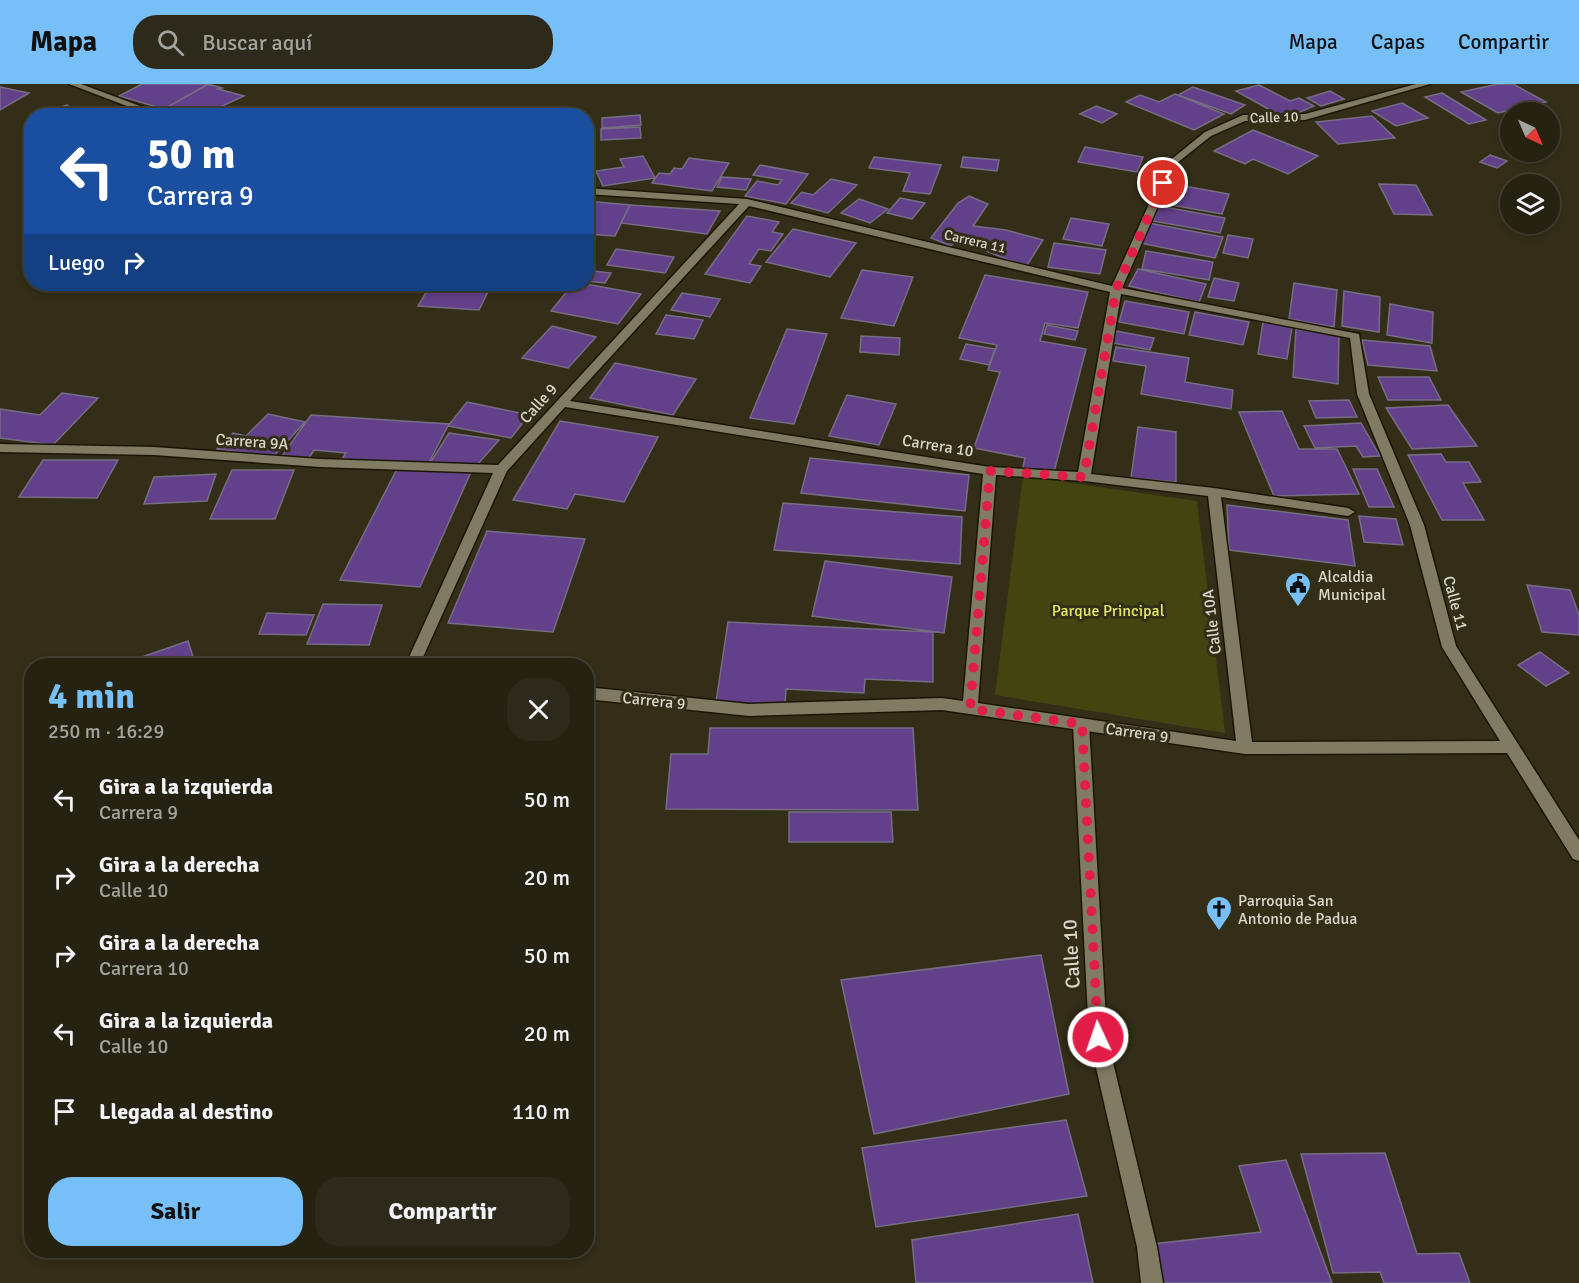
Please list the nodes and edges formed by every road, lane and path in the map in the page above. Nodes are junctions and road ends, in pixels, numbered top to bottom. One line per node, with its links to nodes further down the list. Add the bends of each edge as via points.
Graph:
1 (73, 84): 3 (street)
2 (1426, 84): 6 (street, Calle 10, via 1305,117 1243,118 1208,134 1173,162)
3 (140, 108)
4 (594, 192): 5 (street, Carrera 11)
5 (747, 202): 6 (street, Carrera 11); 8 (street, Calle 9)
6 (1116, 290): 7 (street, Carrera 11); 12 (street, Calle 10)
7 (1355, 336): 19 (street, Calle 11, via 1364,394 1417,525 1449,647)
8 (560, 403): 10 (street, Calle 9); 11 (street, Carrera 10)
9 (0, 448): 10 (street, Carrera 9A, via 154,451 320,463)
10 (501, 469): 15 (street, Calle 9)
11 (990, 471): 12 (street, Carrera 10); 17 (street)
12 (1084, 477): 13 (street, Carrera 10)
13 (1214, 492): 14 (street, Carrera 10); 20 (street, Calle 10A)
14 (1348, 512)
15 (416, 658)
16 (594, 694): 17 (street, Carrera 9, via 749,710 942,704)
17 (970, 709): 18 (street, Carrera 9)
18 (1082, 724): 20 (street, Carrera 9); 22 (street, Calle 10, via 1098,1037)
19 (1510, 747): 20 (street, Carrera 9); 21 (street, Calle 11)
20 (1245, 748)
21 (1579, 854)
22 (1152, 1283)

